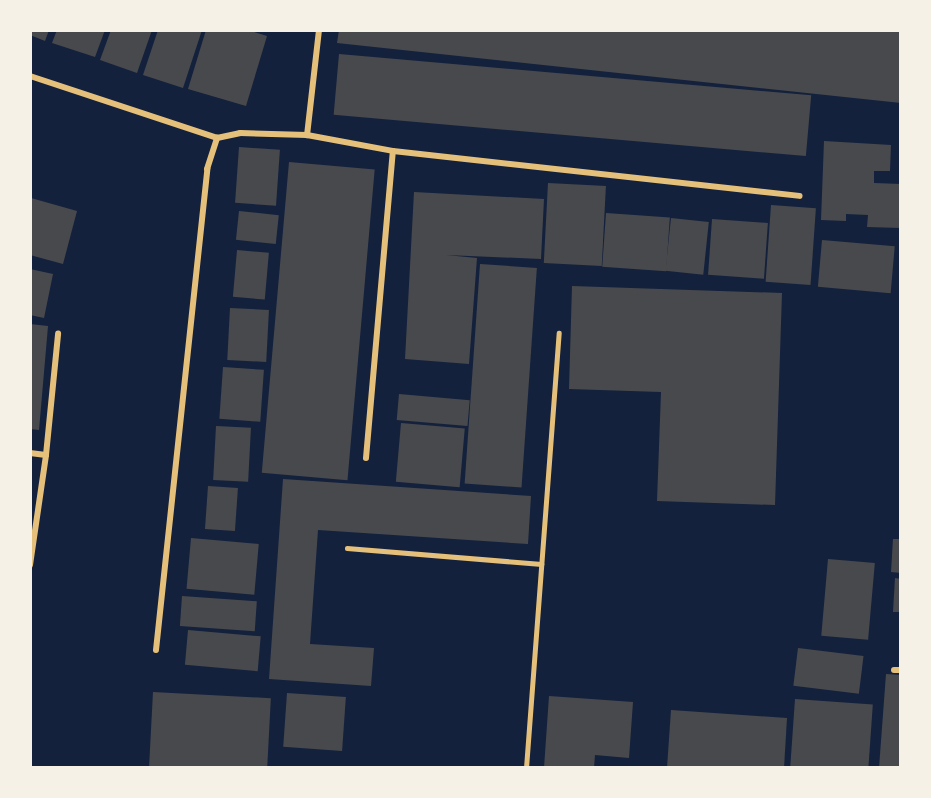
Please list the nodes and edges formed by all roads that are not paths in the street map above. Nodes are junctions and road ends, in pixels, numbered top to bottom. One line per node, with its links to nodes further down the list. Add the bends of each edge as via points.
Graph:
1 (319, 30): 3 (street)
2 (30, 76): 4 (street)
3 (307, 135): 4 (street, via 240,133); 5 (street)
4 (217, 138): 15 (street, via 207,169)
5 (393, 151): 6 (street); 11 (street)
6 (800, 196)
7 (559, 333): 13 (lane)
8 (58, 334): 10 (street)
9 (30, 453): 10 (street)
10 (46, 455): 14 (street)
11 (366, 458)
12 (347, 548): 13 (lane)
13 (541, 564): 16 (lane)
14 (30, 565)
15 (156, 650)
16 (526, 768)

